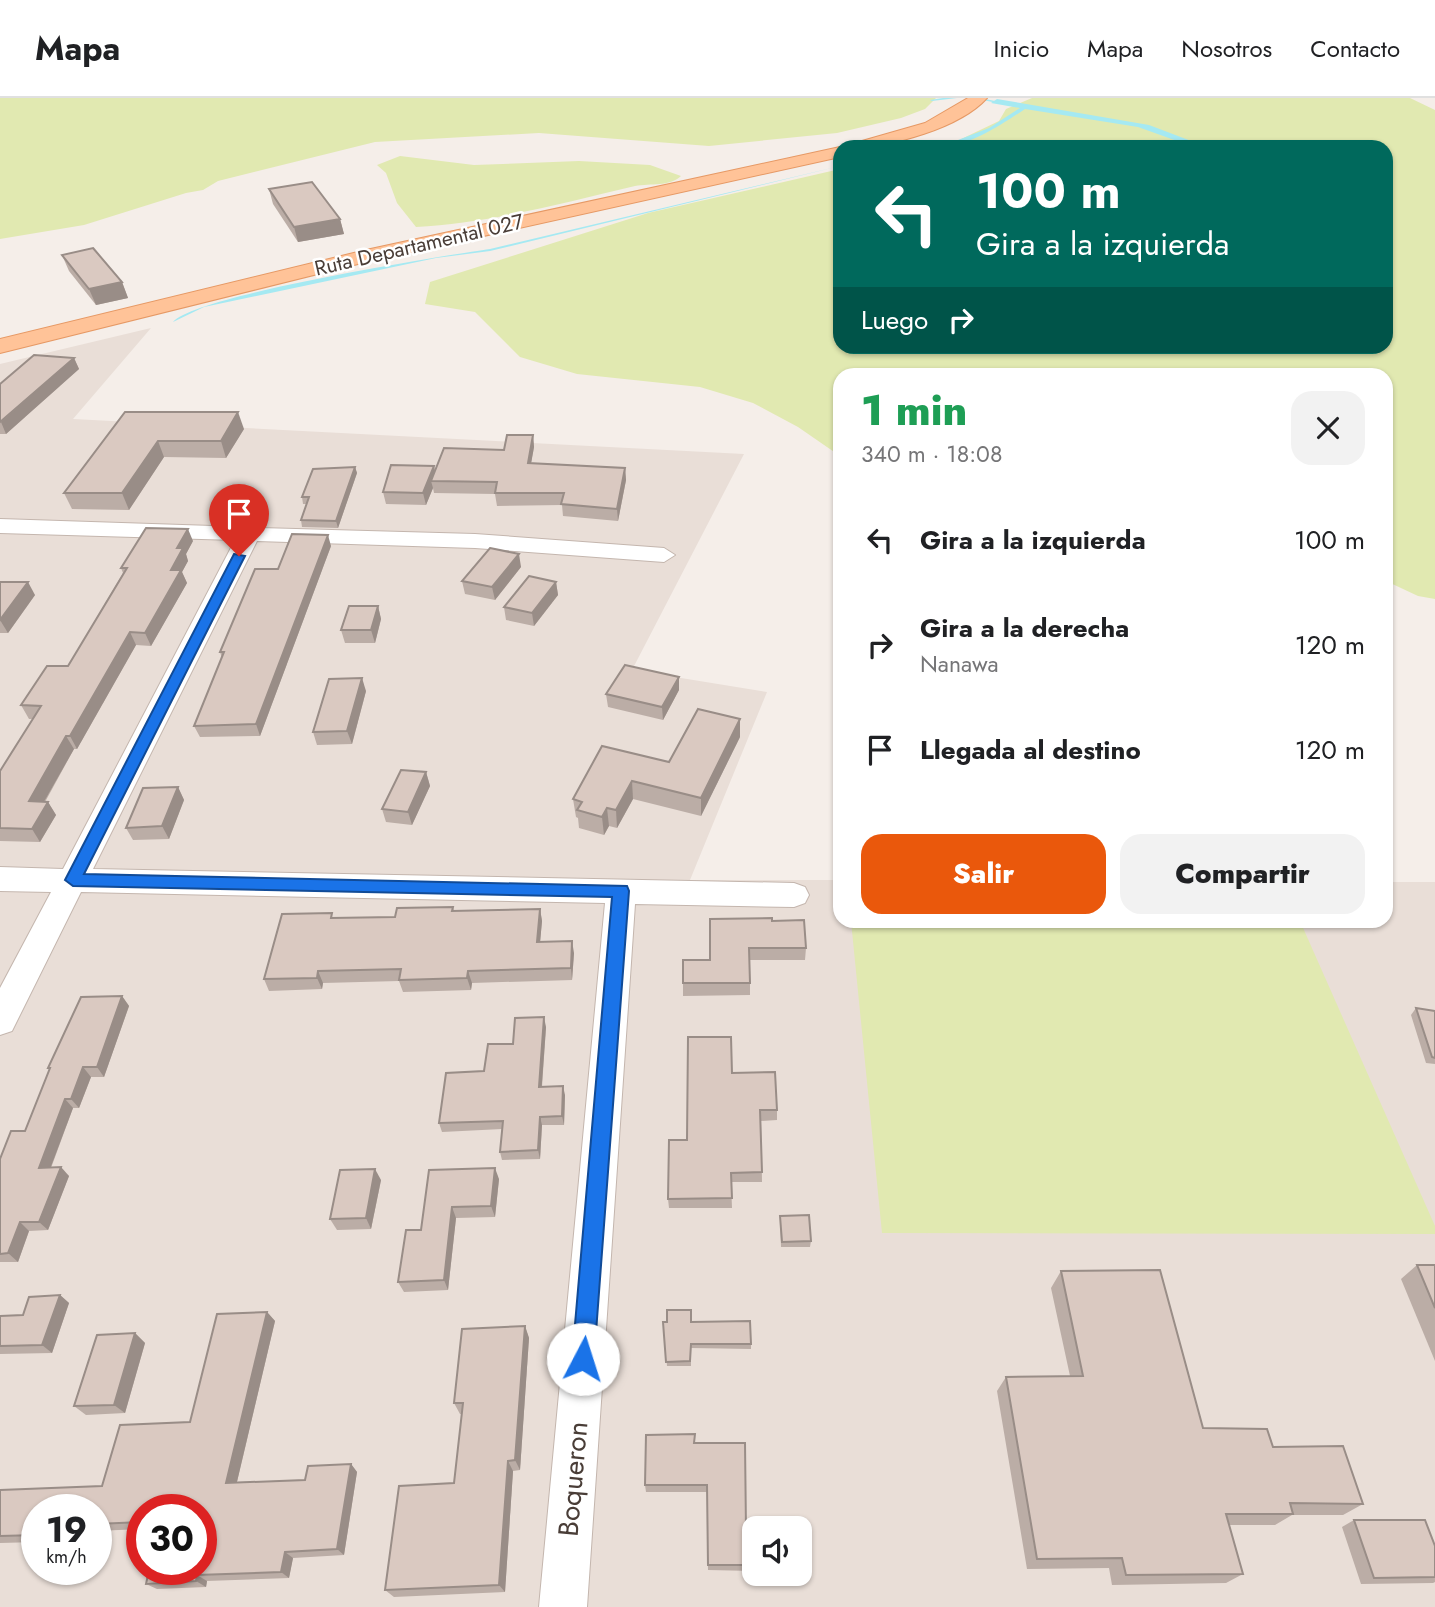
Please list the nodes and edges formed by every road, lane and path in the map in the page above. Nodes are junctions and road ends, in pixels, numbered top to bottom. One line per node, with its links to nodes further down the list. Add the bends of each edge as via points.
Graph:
1 (974, 101): 2 (main road, via 931,125)
2 (883, 140)
3 (833, 154): 4 (main road, Ruta Departamental 027, via 366,256)
4 (0, 346)
5 (0, 526): 6 (street)
6 (251, 531): 7 (street); 9 (street)
7 (664, 555)
8 (0, 880): 9 (street)
9 (73, 880): 10 (street); 12 (street)
10 (621, 891): 11 (street); 13 (street, Boqueron)
11 (794, 895)
12 (0, 1021)
13 (563, 1607)

